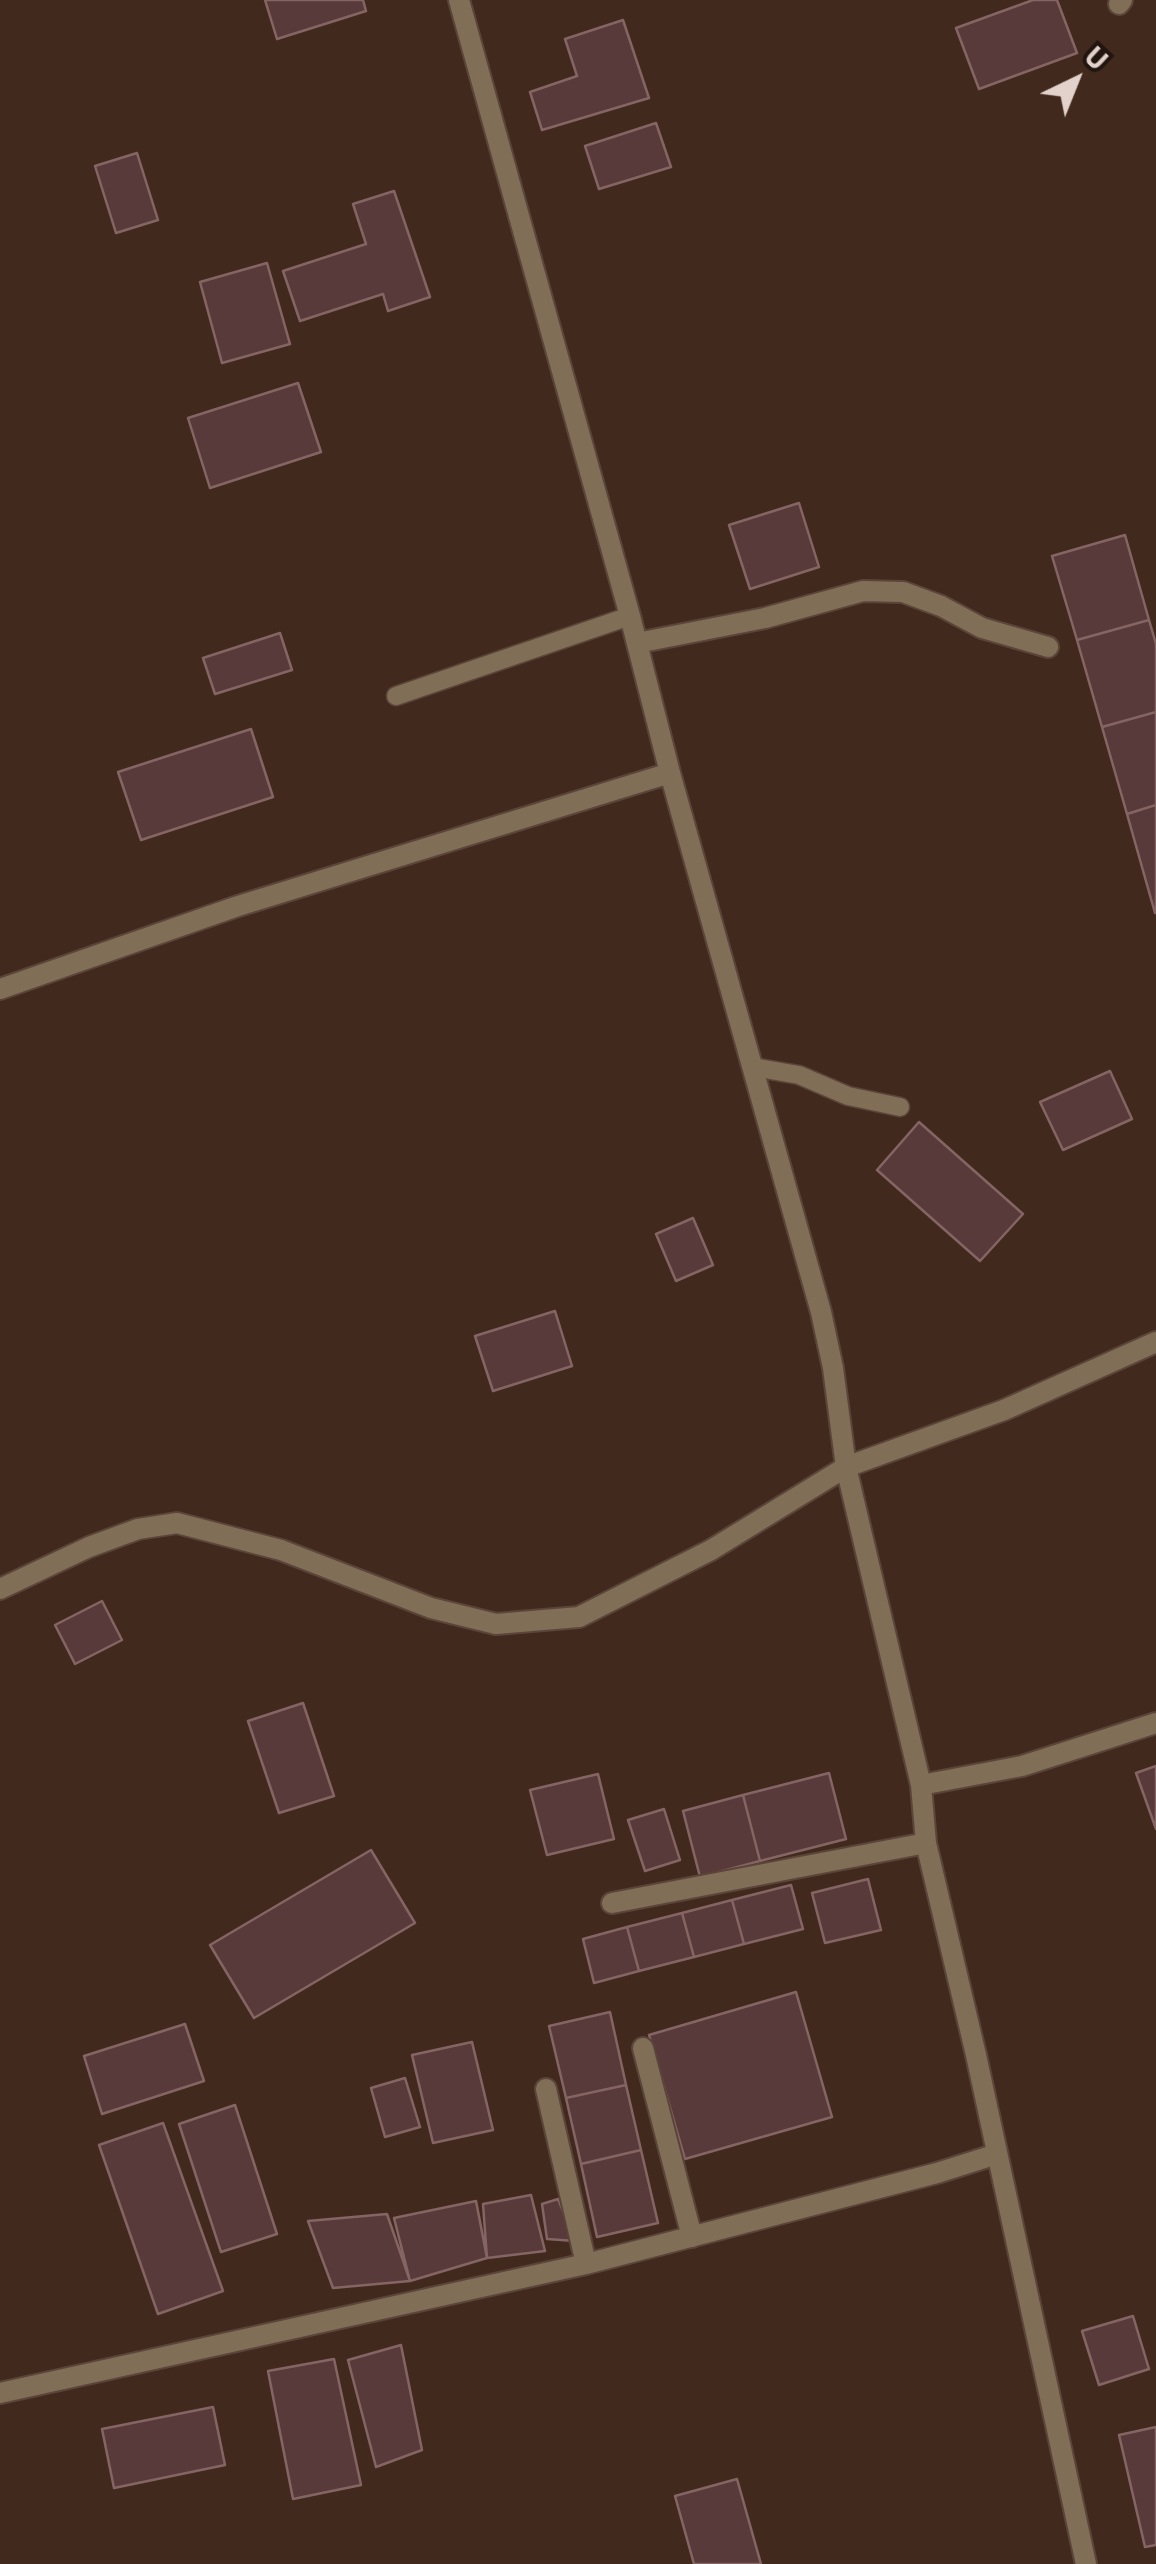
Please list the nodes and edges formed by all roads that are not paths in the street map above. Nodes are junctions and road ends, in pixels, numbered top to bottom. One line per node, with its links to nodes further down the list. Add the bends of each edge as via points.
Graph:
1 (459, 0): 2 (street)
2 (630, 616): 3 (street); 5 (lane)
3 (636, 643): 4 (street, via 765,618 862,590 903,592 982,628); 6 (street)
4 (1048, 647)
5 (396, 696)
6 (670, 773): 7 (street, via 238,906); 8 (street)
7 (0, 989)
8 (753, 1067): 9 (lane); 11 (street, via 821,1312)
9 (900, 1107)
10 (1156, 1342): 11 (street, via 1004,1410)
11 (846, 1467): 12 (street, via 711,1550 579,1617 496,1624 431,1608 281,1550 178,1523 138,1529); 14 (street)
12 (0, 1589)
13 (1156, 1723): 14 (street, via 1022,1766)
14 (921, 1785): 15 (street)
15 (926, 1843): 16 (street); 19 (street)
16 (612, 1903)
17 (643, 2048): 20 (street)
18 (546, 2089): 21 (street)
19 (998, 2154): 20 (street); 23 (street)
20 (692, 2237): 21 (street)
21 (586, 2264): 22 (street)
22 (0, 2392)
23 (1086, 2564)

